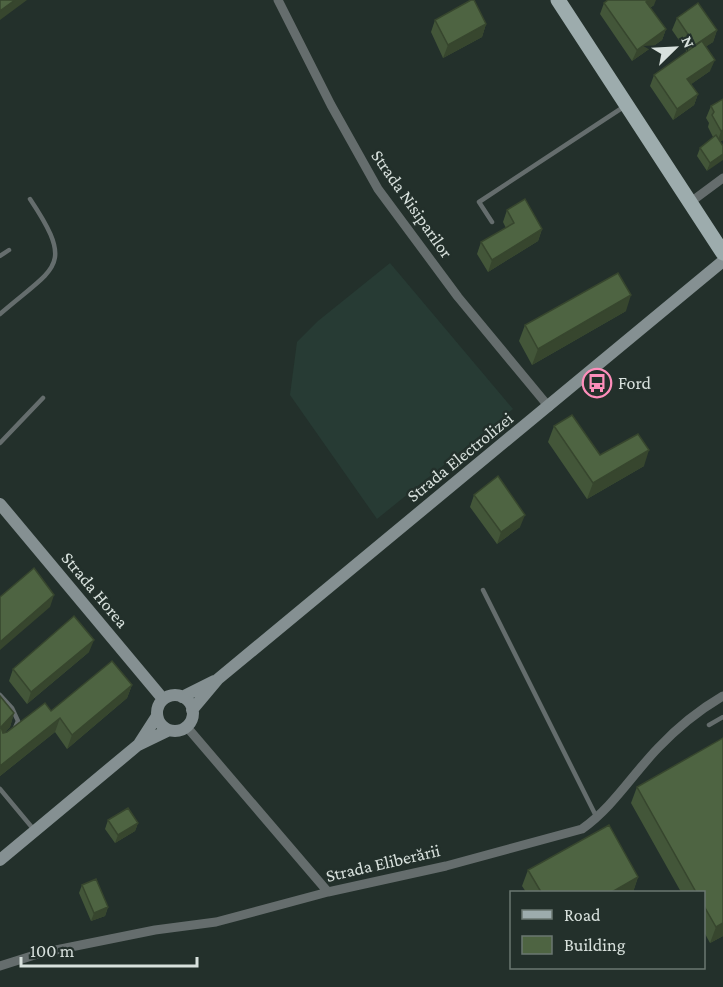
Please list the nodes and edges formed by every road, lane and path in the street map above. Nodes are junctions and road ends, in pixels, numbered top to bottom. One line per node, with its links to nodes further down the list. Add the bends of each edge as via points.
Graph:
1 (278, 0): 14 (street, Strada Nisiparilor, via 378,189 458,297)
2 (558, 0): 3 (main road)
3 (627, 105): 6 (main road); 7 (lane, via 479,202)
4 (723, 178): 6 (street)
5 (30, 199): 12 (lane, via 50,229 57,256 53,268)
6 (692, 201): 9 (main road)
7 (492, 222)
8 (9, 250): 10 (lane)
9 (723, 252)
10 (0, 256)
11 (723, 261): 14 (street, Strada Electrolizei)
12 (0, 314)
13 (43, 398): 15 (lane)
14 (549, 407): 18 (street, Strada Electrolizei)
15 (0, 443)
16 (0, 504): 22 (street, Strada Horea)
17 (483, 590): 32 (lane)
18 (218, 679): 21 (street, Strada Electrolizei); 23 (street, Strada Electrolizei)
19 (0, 695): 29 (lane, via 18,721)
20 (723, 696): 32 (street, Strada Eliberării, via 658,748)
21 (182, 697): 22 (street, via 172,695); 23 (street)
22 (163, 699): 24 (street)
23 (192, 710): 27 (street, via 192,719)
24 (157, 716): 28 (street); 30 (street)
25 (723, 717): 26 (lane)
26 (709, 725)
27 (186, 726): 28 (street); 35 (street)
28 (169, 730): 30 (street)
29 (12, 731)
30 (138, 745): 33 (street)
31 (0, 789): 33 (lane)
32 (597, 818): 35 (street, Strada Eliberării, via 582,829 557,837)
33 (35, 831): 34 (street)
34 (0, 860)
35 (328, 892): 36 (street, Strada Eliberării, via 216,922 41,953)
36 (0, 966)

